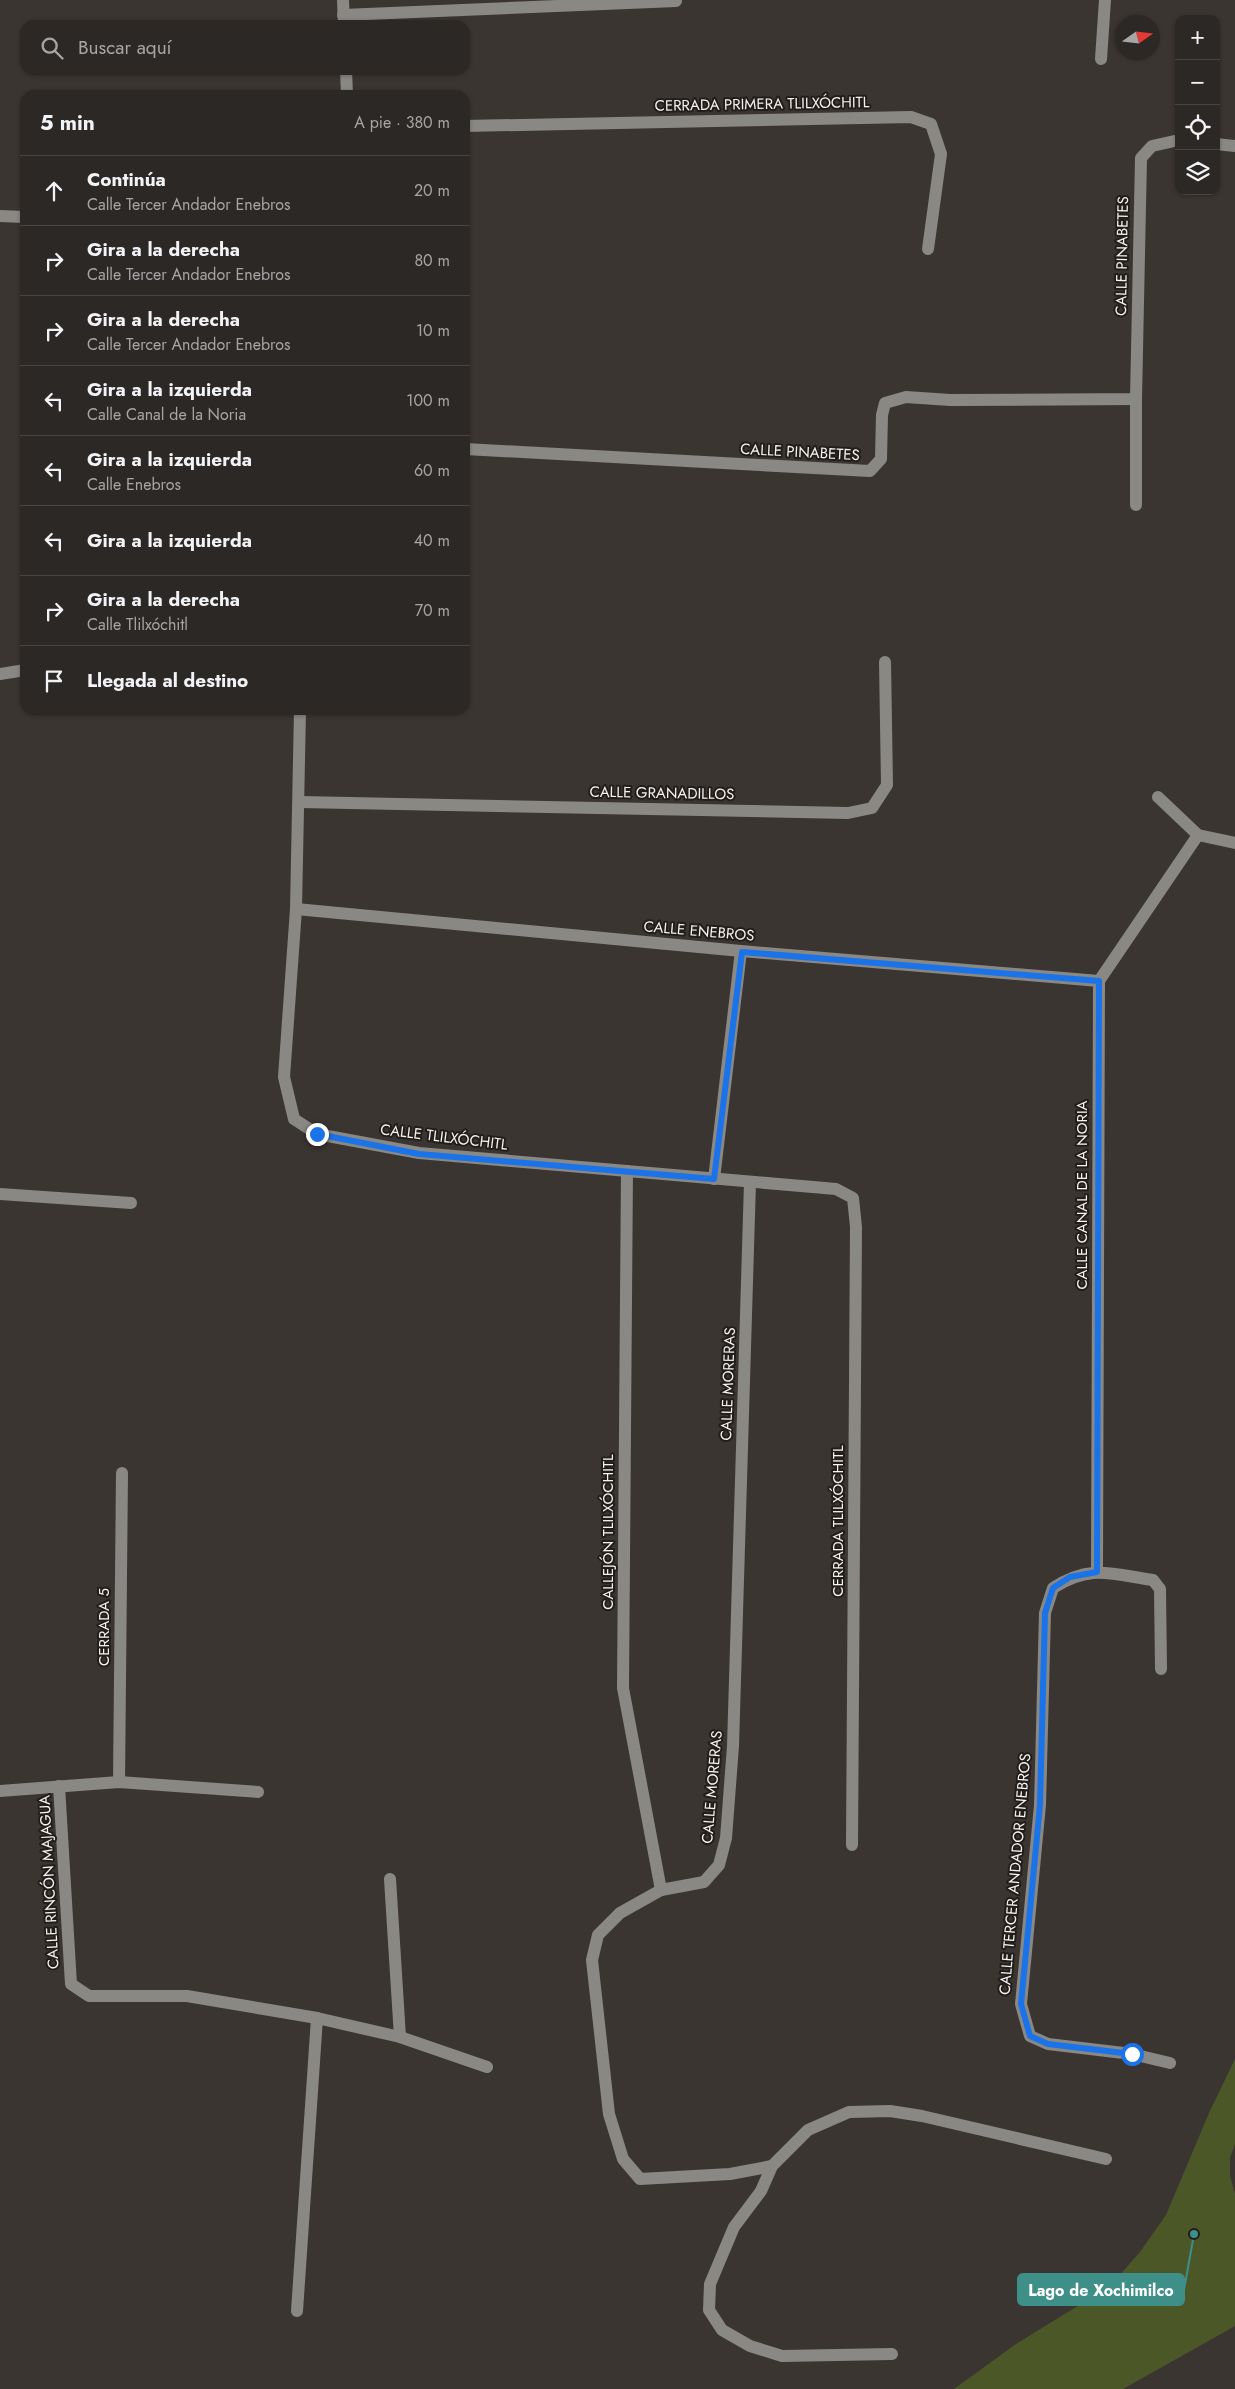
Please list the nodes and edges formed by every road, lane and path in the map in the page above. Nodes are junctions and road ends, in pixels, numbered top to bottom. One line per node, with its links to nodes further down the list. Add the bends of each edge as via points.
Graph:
1 (343, 0): 4 (street)
2 (1105, 0): 5 (street)
3 (676, 1): 4 (street)
4 (344, 20)
5 (1101, 58)
6 (346, 75): 7 (street)
7 (347, 90)
8 (470, 126): 14 (street, CERRADA PRIMERA TLILXÓCHITL, via 911,117 931,124 941,154)
9 (1175, 141): 15 (street, CALLE PINABETES, via 1152,146 1141,158)
10 (1220, 144): 11 (street)
11 (1235, 146)
12 (0, 216): 13 (street)
13 (20, 217)
14 (928, 249)
15 (1136, 399): 16 (street, CALLE PINABETES, via 950,400 906,397 885,403 881,459 870,471); 17 (street, CALLE PINABETES)
16 (470, 449)
17 (1136, 505)
18 (885, 662): 23 (street, CALLE GRANADILLOS, via 887,785 872,808 848,813)
19 (20, 671): 20 (street)
20 (0, 674)
21 (300, 715): 23 (street, CALLE TLILXÓCHITL)
22 (1158, 797): 24 (street)
23 (300, 802): 26 (street, CALLE TLILXÓCHITL)
24 (1198, 835): 25 (street); 28 (street)
25 (1235, 843)
26 (296, 909): 27 (street, CALLE ENEBROS); 29 (street, CALLE TLILXÓCHITL, via 284,1077 294,1119 317,1134 419,1154)
27 (742, 952): 28 (street, CALLE ENEBROS); 30 (street)
28 (1099, 981): 36 (street, CALLE CANAL DE LA NORIA)
29 (627, 1171): 30 (street, CALLE TLILXÓCHITL); 44 (street, CALLEJÓN TLILXÓCHITL, via 622,1688)
30 (714, 1179): 31 (street, CALLE TLILXÓCHITL)
31 (750, 1182): 33 (street, CALLE TLILXÓCHITL, via 836,1189); 44 (street, CALLE MORERAS, via 733,1746 726,1838 719,1865 704,1882)
32 (0, 1194): 34 (street)
33 (852, 1198): 42 (street, CERRADA TLILXÓCHITL, via 856,1227)
34 (131, 1203)
35 (122, 1473): 38 (street, CERRADA 5)
36 (1097, 1572): 37 (street, via 1153,1580 1160,1589); 47 (street, CALLE TERCER ANDADOR ENEBROS, via 1070,1577 1053,1588 1045,1613 1040,1805 1021,2004 1030,2036 1048,2044 1132,2054)
37 (1161, 1670)
38 (119, 1782): 39 (street); 41 (street)
39 (59, 1786): 40 (street); 45 (street, CALLE RINCÓN MAJAGUA, via 71,1984 89,1996 187,1996)
40 (0, 1791)
41 (258, 1792)
42 (852, 1844)
43 (390, 1879): 46 (street)
44 (661, 1890): 50 (street, CALLE MORERAS, via 620,1914 598,1935 592,1960 609,2114 623,2159 640,2179 730,2174)
45 (317, 2018): 46 (street); 51 (street)
46 (400, 2037): 48 (street)
47 (1170, 2063)
48 (488, 2067)
49 (1106, 2159): 50 (street, via 890,2111 849,2112 808,2130)
50 (772, 2166): 52 (street, via 761,2191 734,2227 721,2254 710,2284 709,2310 722,2330 750,2346 782,2356)
51 (297, 2311)
52 (892, 2354)

